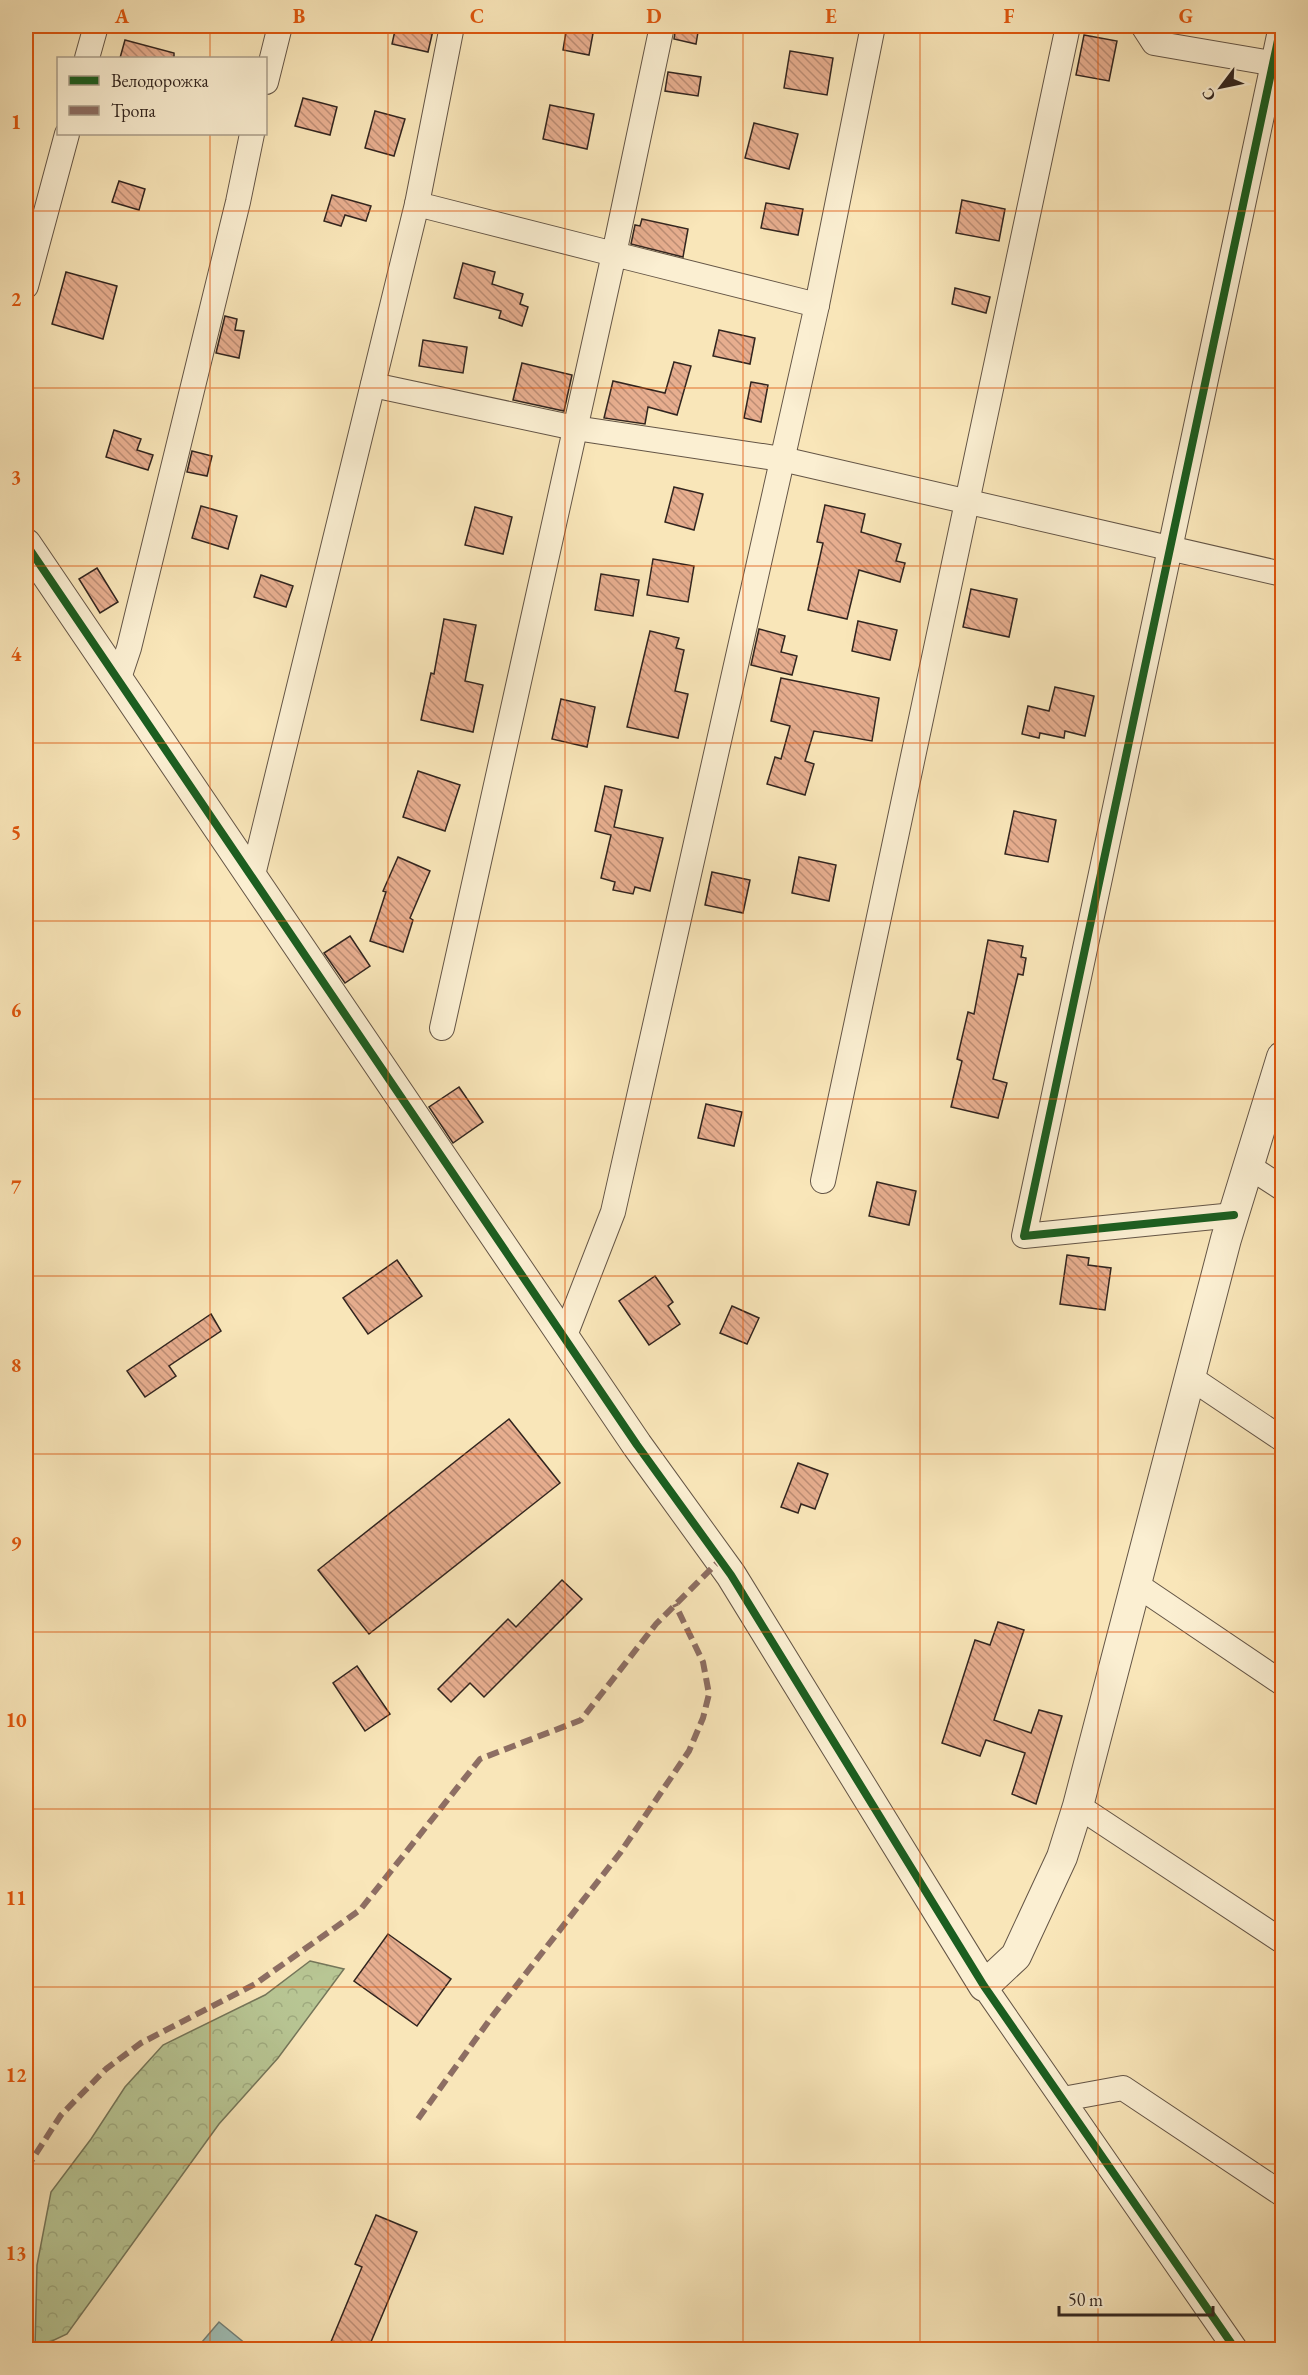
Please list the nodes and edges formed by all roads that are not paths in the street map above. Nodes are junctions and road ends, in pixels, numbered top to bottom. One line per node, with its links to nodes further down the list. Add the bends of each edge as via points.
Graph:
1 (96, 26): 9 (street)
2 (280, 26): 11 (street)
3 (452, 26): 14 (street)
4 (662, 26): 15 (street)
5 (873, 26): 17 (street)
6 (1068, 26): 21 (street)
7 (1143, 26): 10 (street, via 1154,43)
8 (1281, 26): 10 (street)
9 (87, 57)
10 (1278, 65): 23 (street)
11 (267, 78)
12 (67, 135): 16 (street)
13 (252, 135): 25 (street)
14 (417, 204): 15 (street); 18 (street)
15 (614, 254): 17 (street); 19 (street)
16 (26, 286)
17 (817, 305): 20 (street)
18 (373, 385): 19 (street); 26 (street)
19 (575, 428): 20 (street); 27 (street)
20 (782, 459): 21 (street); 33 (street, via 613,1212)
21 (966, 502): 23 (street); 30 (street)
22 (26, 544): 25 (street)
23 (1171, 549): 24 (street); 32 (street, via 1024,1236)
24 (1282, 574)
25 (118, 681): 26 (street)
26 (252, 879): 33 (street)
27 (442, 1028)
28 (1282, 1058): 29 (street)
29 (1248, 1166): 31 (street); 32 (street)
30 (824, 1181)
31 (1282, 1188)
32 (1234, 1215): 34 (street)
33 (564, 1338): 40 (street, via 731,1575)
34 (1191, 1378): 35 (street); 36 (street)
35 (1282, 1439)
36 (1137, 1585): 37 (street); 38 (street)
37 (1282, 1683)
38 (1078, 1806): 39 (street); 40 (street, via 1062,1857 1016,1956)
39 (1282, 1941)
40 (984, 1986): 41 (street)
41 (1063, 2099): 42 (street, via 1123,2088); 43 (street)
42 (1282, 2194)
43 (1236, 2349)

